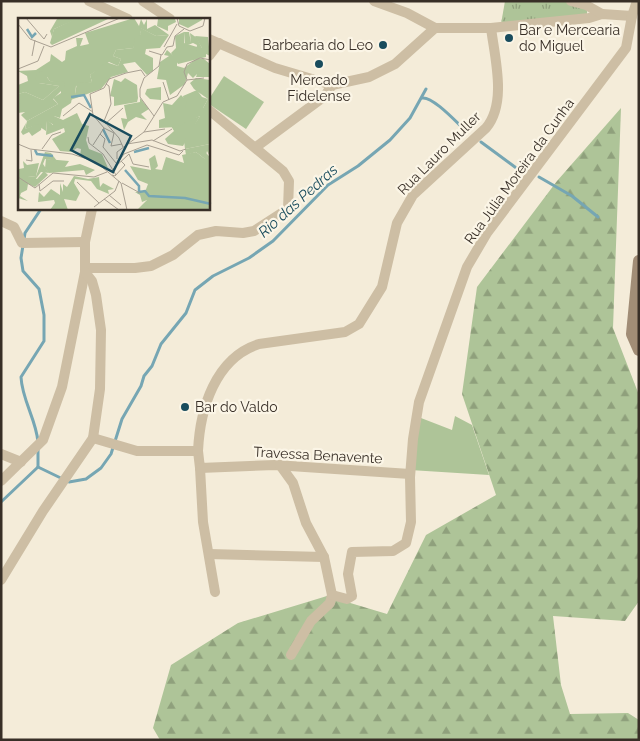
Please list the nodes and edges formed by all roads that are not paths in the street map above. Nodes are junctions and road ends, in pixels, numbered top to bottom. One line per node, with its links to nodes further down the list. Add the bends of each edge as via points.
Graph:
1 (89, 1): 9 (street)
2 (143, 1): 10 (street)
3 (374, 1): 12 (street)
4 (570, 1): 6 (street)
5 (637, 1): 8 (street, Rua Júlia Moreira da Cunha)
6 (587, 6): 7 (street); 11 (street)
7 (602, 14): 8 (street); 11 (street)
8 (632, 16): 32 (street, Rua Júlia Moreira da Cunha, via 626,48 487,232 467,267 419,402)
9 (126, 18)
10 (168, 18)
11 (589, 18): 13 (street)
12 (435, 28): 13 (street); 17 (street, via 396,64 369,77)
13 (491, 28): 27 (street, Rua Lauro Muller, via 497,94 494,117 406,205 393,235 382,287 359,324 345,332 259,344 237,355 212,387 200,425)
14 (210, 39): 15 (street)
15 (219, 43): 16 (street); 17 (street, via 275,68)
16 (210, 55)
17 (332, 85): 19 (street, via 326,96)
18 (210, 111): 19 (street)
19 (256, 147): 24 (street, via 286,176 290,205 285,213 250,232 224,230 198,235 173,255 151,266)
20 (92, 210): 22 (street)
21 (1, 221): 22 (street, via 14,227 22,243)
22 (85, 242): 24 (street)
23 (639, 261): 25 (main road, via 632,334)
24 (85, 270): 26 (street, via 96,295 101,330 100,389); 29 (street, via 62,387 43,440)
25 (639, 350)
26 (93, 438): 27 (street, via 137,450); 36 (street)
27 (198, 451): 31 (street)
28 (1, 454): 29 (street)
29 (21, 462): 33 (street)
30 (280, 465): 31 (street, Travessa Benavente); 32 (street, Travessa Benavente); 35 (street, via 293,483 306,523)
31 (200, 468): 34 (street)
32 (410, 474): 38 (street, Rua Júlia Moreira da Cunha, via 411,522 406,542 393,551 352,552 348,574 352,596 346,599)
33 (1, 481)
34 (209, 554): 35 (street); 37 (street)
35 (324, 557): 38 (street)
36 (1, 580)
37 (215, 592)
38 (332, 595): 39 (street, via 330,603 311,621)
39 (291, 655)

